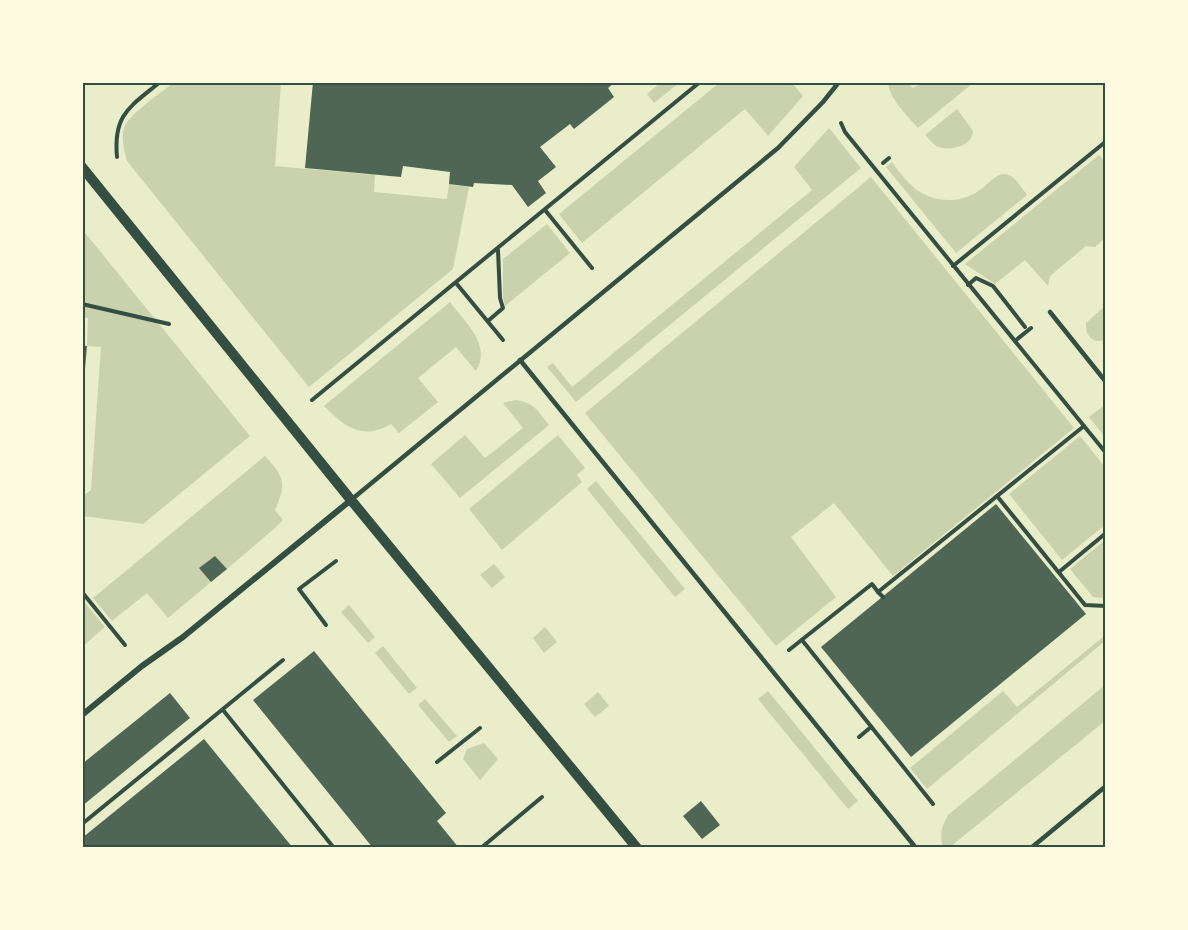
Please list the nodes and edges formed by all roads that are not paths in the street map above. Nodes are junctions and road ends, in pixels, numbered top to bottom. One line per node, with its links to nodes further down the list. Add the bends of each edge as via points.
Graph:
1 (839, 82): 4 (lane, via 778,148)
2 (82, 167): 6 (street)
3 (1050, 312): 5 (lane)
4 (520, 360): 6 (lane); 10 (lane)
5 (1106, 382)
6 (351, 500): 7 (street); 9 (street)
7 (82, 715)
8 (1106, 786): 11 (lane)
9 (637, 848)
10 (916, 848)
11 (1031, 848)

